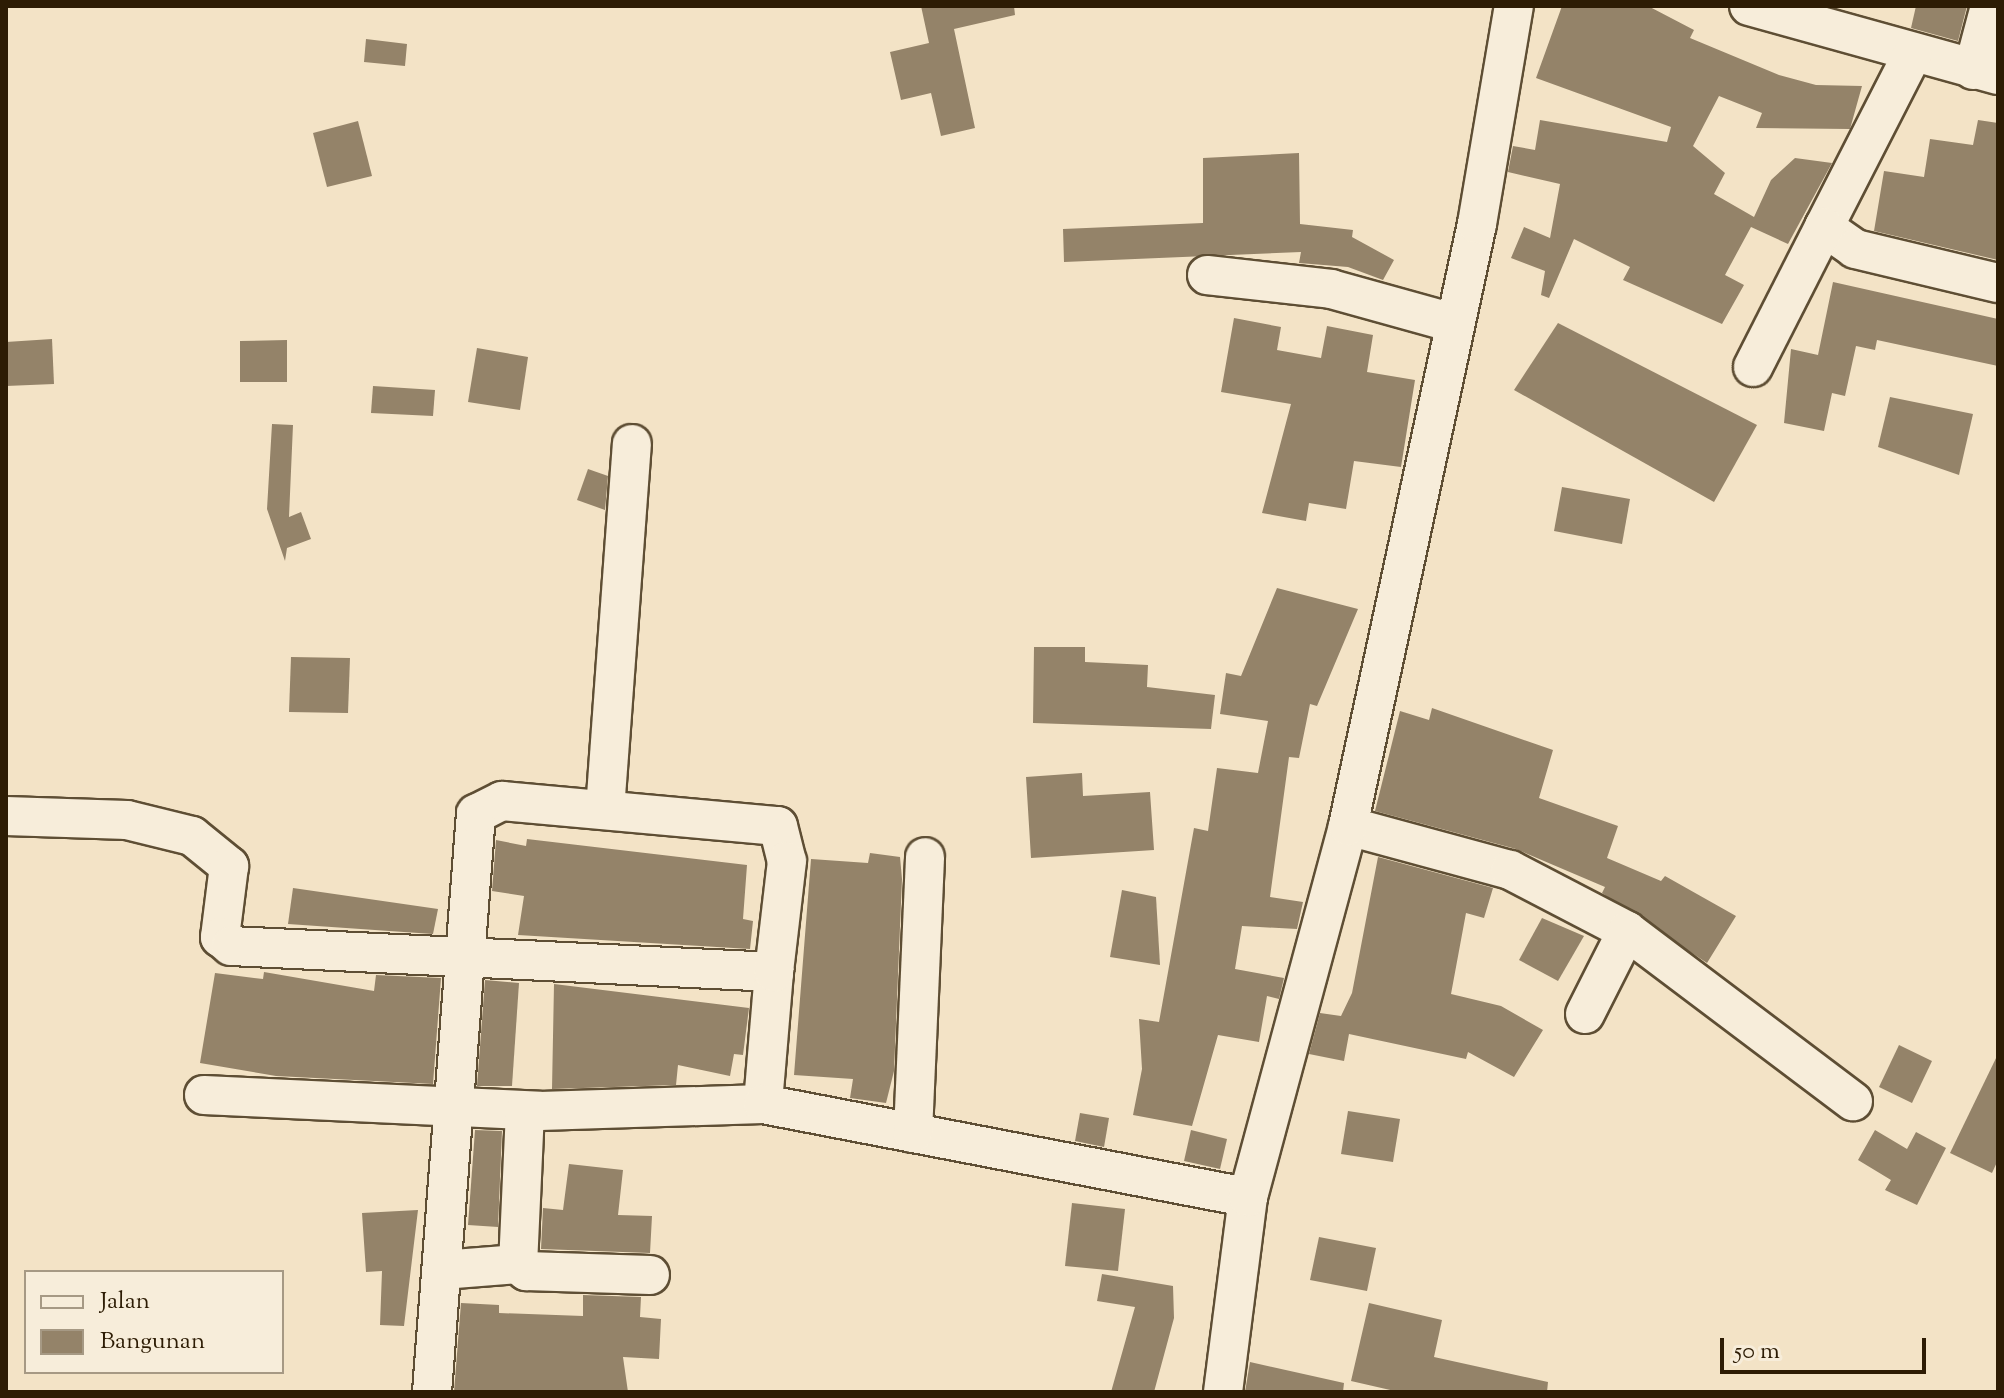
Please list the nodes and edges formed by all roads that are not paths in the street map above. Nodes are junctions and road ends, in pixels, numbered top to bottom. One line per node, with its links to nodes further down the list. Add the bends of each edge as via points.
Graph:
1 (1514, 6): 10 (street)
2 (1749, 6): 4 (street)
3 (1990, 6): 6 (street)
4 (1811, 17): 5 (street)
5 (1913, 53): 6 (street); 7 (street)
6 (1985, 73)
7 (1824, 227): 9 (street, via 1855,249); 11 (street)
8 (1207, 275): 10 (street, via 1331,289)
9 (1998, 283)
10 (1454, 323): 15 (street)
11 (1753, 367)
12 (632, 444): 13 (street)
13 (605, 810): 18 (street, via 502,801 476,814); 19 (street, via 778,826 787,861)
14 (6, 816): 18 (street, via 127,820 192,836 229,866 220,937 231,946)
15 (1348, 826): 17 (street, via 1510,870); 27 (street)
16 (925, 857): 26 (street)
17 (1627, 931): 20 (street); 22 (street)
18 (465, 956): 19 (street); 24 (street)
19 (774, 972): 23 (street)
20 (1585, 1014)
21 (204, 1095): 24 (street)
22 (1853, 1101)
23 (763, 1104): 25 (street); 26 (street)
24 (452, 1105): 25 (street); 29 (street)
25 (525, 1111): 28 (street)
26 (913, 1133): 27 (street)
27 (1248, 1197): 32 (street)
28 (518, 1264): 29 (street); 30 (street, via 526,1271)
29 (442, 1270): 31 (street)
30 (650, 1275)
31 (432, 1392)
32 (1223, 1392)

